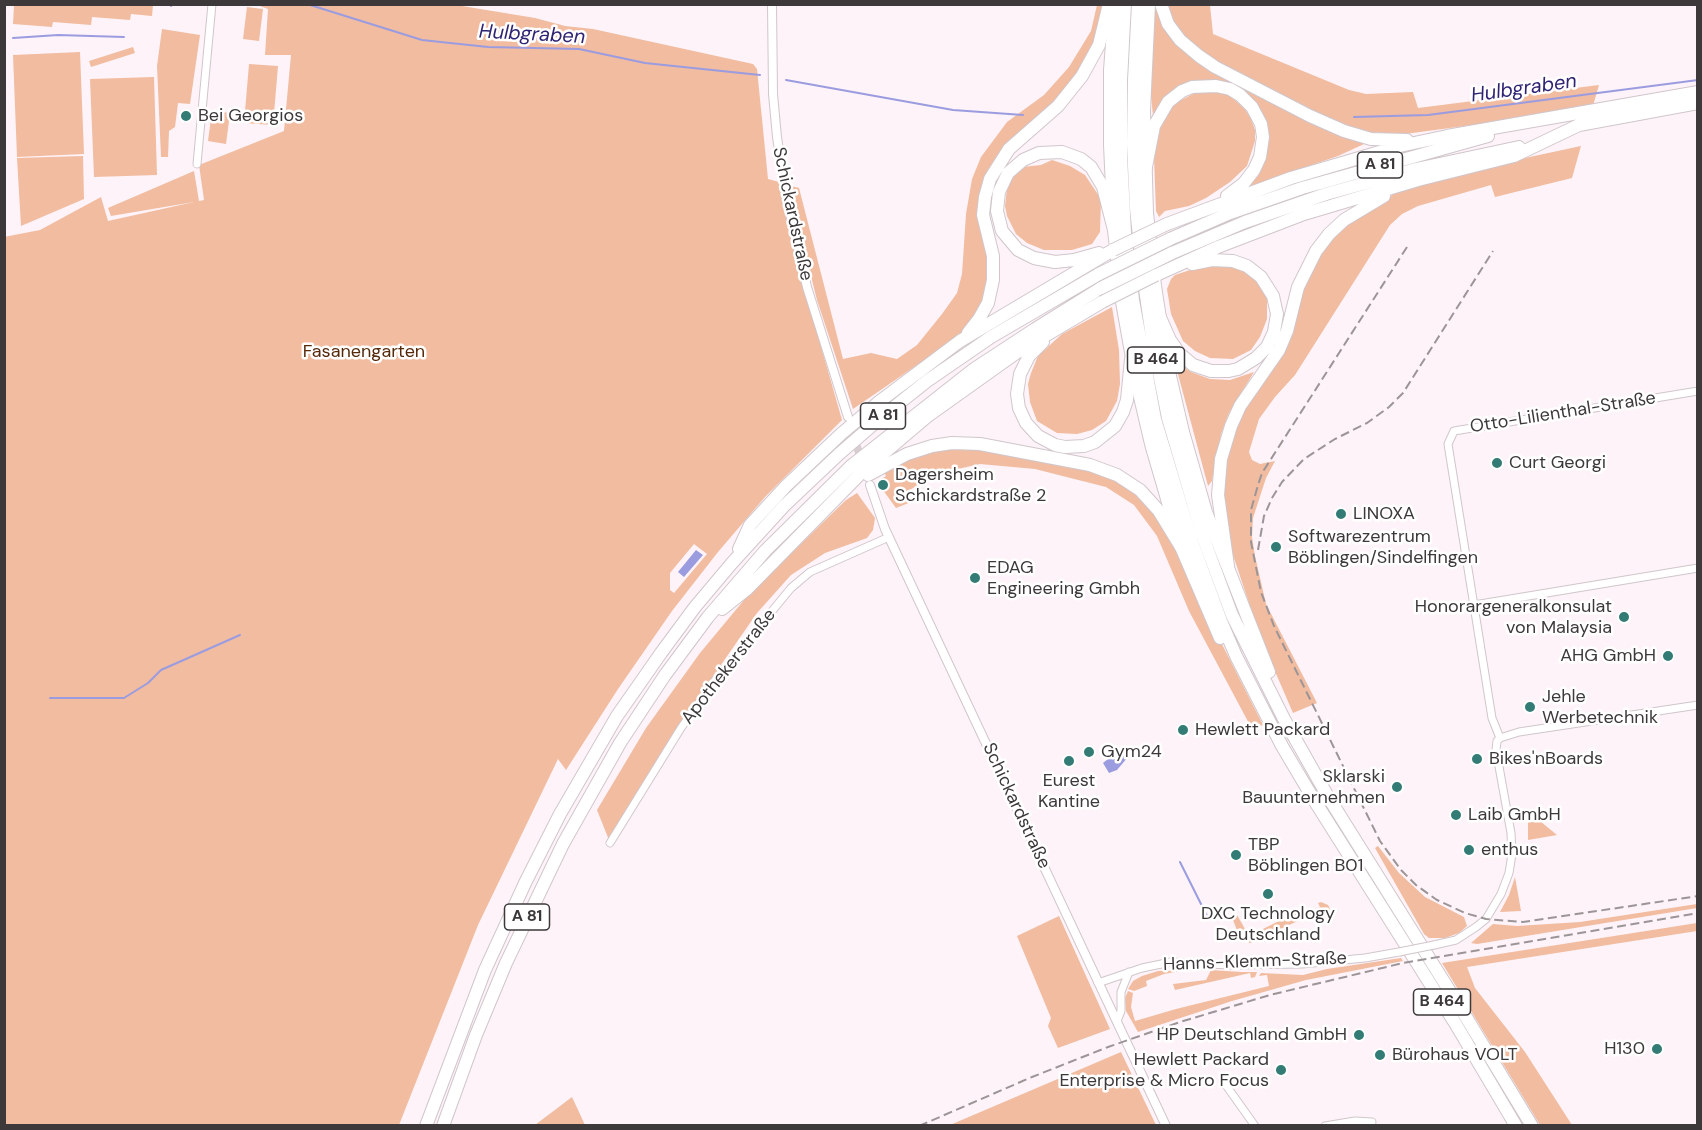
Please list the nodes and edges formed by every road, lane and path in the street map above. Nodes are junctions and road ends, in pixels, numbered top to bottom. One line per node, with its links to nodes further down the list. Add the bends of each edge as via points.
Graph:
1 (212, 4): 14 (street)
2 (772, 4): 26 (street, Schickardstraße, via 773,94 784,189 807,287)
3 (1109, 4): 23 (highway, via 1099,45 1083,76 1058,106 1009,149 990,179 983,215 993,256 993,280 984,311)
4 (1115, 4): 18 (highway, B 464, via 1110,103)
5 (1125, 4): 36 (highway, B 464, via 1121,170 1140,344 1158,431 1186,525 1221,621)
6 (1138, 4): 37 (highway, B 464, via 1133,93 1135,182 1143,275 1157,365 1176,448 1203,537 1232,615)
7 (1149, 4): 15 (highway, B 464)
8 (1161, 4): 12 (highway, via 1168,24 1188,48 1215,67 1321,122 1355,135)
9 (1698, 92): 11 (highway, A 81)
10 (1698, 103): 13 (highway, A 81, via 1579,124)
11 (1597, 108): 12 (highway); 31 (highway, A 81, bridge, via 1320,182 1239,210 1099,274 999,332 912,392 818,473)
12 (1423, 140): 17 (highway, via 1318,169)
13 (1544, 141): 16 (highway, via 1514,156); 35 (highway, A 81, bridge, via 1335,191 1245,222 1101,288 975,369 851,466 765,551)
14 (197, 164)
15 (1145, 172): 17 (highway, via 1154,126 1168,102 1192,87 1230,89 1257,115 1263,144 1251,175); 21 (highway, B 464)
16 (1406, 184): 20 (highway, via 1273,225); 32 (highway, via 1353,213 1322,242 1301,277 1277,356 1235,416 1224,447 1219,483)
17 (1218, 204): 19 (highway, bridge)
18 (1114, 230): 19 (highway, via 1104,187 1081,159 1062,152 1039,153 1008,173 999,192 997,211 1002,231 1012,245 1028,256 1047,261); 24 (highway, B 464)
19 (1097, 257): 23 (highway)
20 (1167, 271): 21 (highway, via 1220,260 1247,266 1262,277 1273,296 1274,332 1267,347 1248,364 1229,371 1211,371 1179,353); 22 (highway, bridge)
21 (1159, 315): 32 (highway, B 464, via 1191,461)
22 (1063, 325): 24 (highway, via 1029,356 1018,380 1021,414 1046,441 1065,447 1084,446 1110,433 1125,406); 28 (highway, via 946,402)
23 (960, 341): 31 (highway, via 880,401 804,469 750,525)
24 (1131, 359): 30 (highway, B 464)
25 (1698, 391): 34 (street, Otto-Lilienthal-Straße, via 1454,431 1448,444)
26 (848, 417)
27 (870, 485): 29 (street, Schickardstraße)
28 (847, 489): 30 (highway, via 896,458 932,446 962,443 1025,452 1090,465 1130,482 1159,511); 35 (highway, via 747,589)
29 (889, 537): 40 (street, Apothekerstraße, via 810,572 791,588 681,728); 42 (street, Schickardstraße)
30 (1181, 547): 36 (highway, B 464, via 1209,617)
31 (732, 563): 46 (highway, A 81, via 639,684 560,814 494,949)
32 (1228, 566): 37 (highway, B 464, via 1273,682)
33 (1698, 568): 34 (street)
34 (1474, 605): 39 (street, Otto-Lilienthal-Straße, via 1493,724)
35 (708, 617): 47 (highway, A 81, via 620,743 563,844 506,963)
36 (1254, 693): 51 (highway, B 464, via 1314,800)
37 (1272, 696): 52 (highway, B 464, via 1327,795)
38 (1698, 705): 39 (street)
39 (1500, 738): 41 (street, Hanns-Klemm-Straße, bridge, via 1496,750 1512,854 1509,873 1486,919 1456,940 1365,958 1302,964 1171,962)
40 (610, 843)
41 (1129, 972): 42 (street, Hanns-Klemm-Straße); 43 (street, via 1121,992)
42 (1098, 983): 43 (street, Schickardstraße)
43 (1117, 1022): 48 (street, Schickardstraße)
44 (1223, 1081): 49 (street)
45 (1372, 1122): 50 (street)
46 (426, 1125)
47 (443, 1125)
48 (1166, 1125)
49 (1255, 1125)
50 (1325, 1125)
51 (1516, 1125)
52 (1532, 1125)

